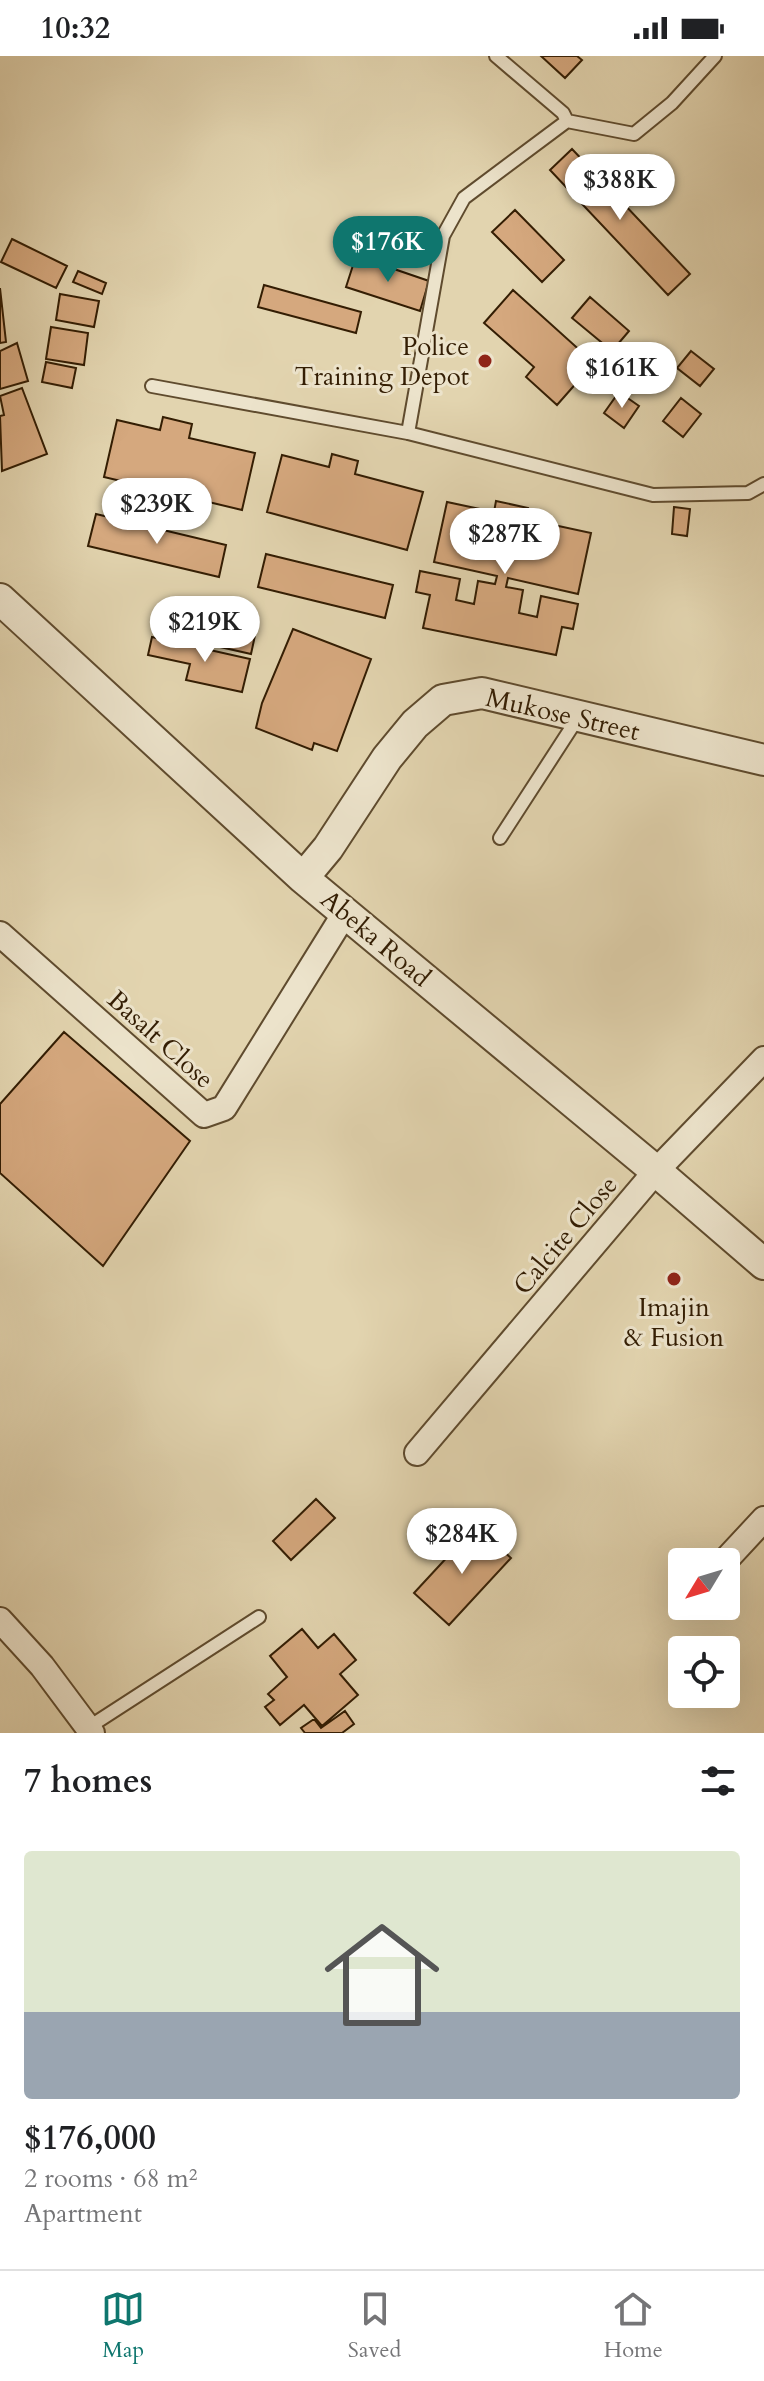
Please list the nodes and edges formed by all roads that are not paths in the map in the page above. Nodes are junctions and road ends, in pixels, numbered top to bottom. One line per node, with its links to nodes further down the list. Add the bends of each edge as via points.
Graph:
1 (496, 56): 3 (lane)
2 (715, 56): 3 (lane, via 672,103 634,134)
3 (567, 121): 5 (lane, via 464,198 443,236)
4 (152, 386): 5 (lane)
5 (408, 433): 6 (lane, via 653,495 748,493)
6 (764, 484)
7 (0, 599): 11 (street, Abeka Road)
8 (579, 716): 9 (street, Mukose Street); 10 (lane); 11 (street, Mukose Street, via 482,693 443,700 387,758)
9 (764, 760)
10 (500, 838)
11 (303, 878): 12 (street, Abeka Road)
12 (345, 913): 13 (street, Basalt Close, via 224,1108 204,1115); 15 (street, Abeka Road)
13 (0, 934)
14 (764, 1059): 15 (street, Calcite Close)
15 (656, 1171): 16 (street, Abeka Road); 17 (street, Calcite Close)
16 (764, 1264)
17 (417, 1453)
18 (764, 1519): 19 (street)
19 (737, 1548)
20 (259, 1617): 22 (lane)
21 (0, 1620): 22 (street)
22 (91, 1730)

